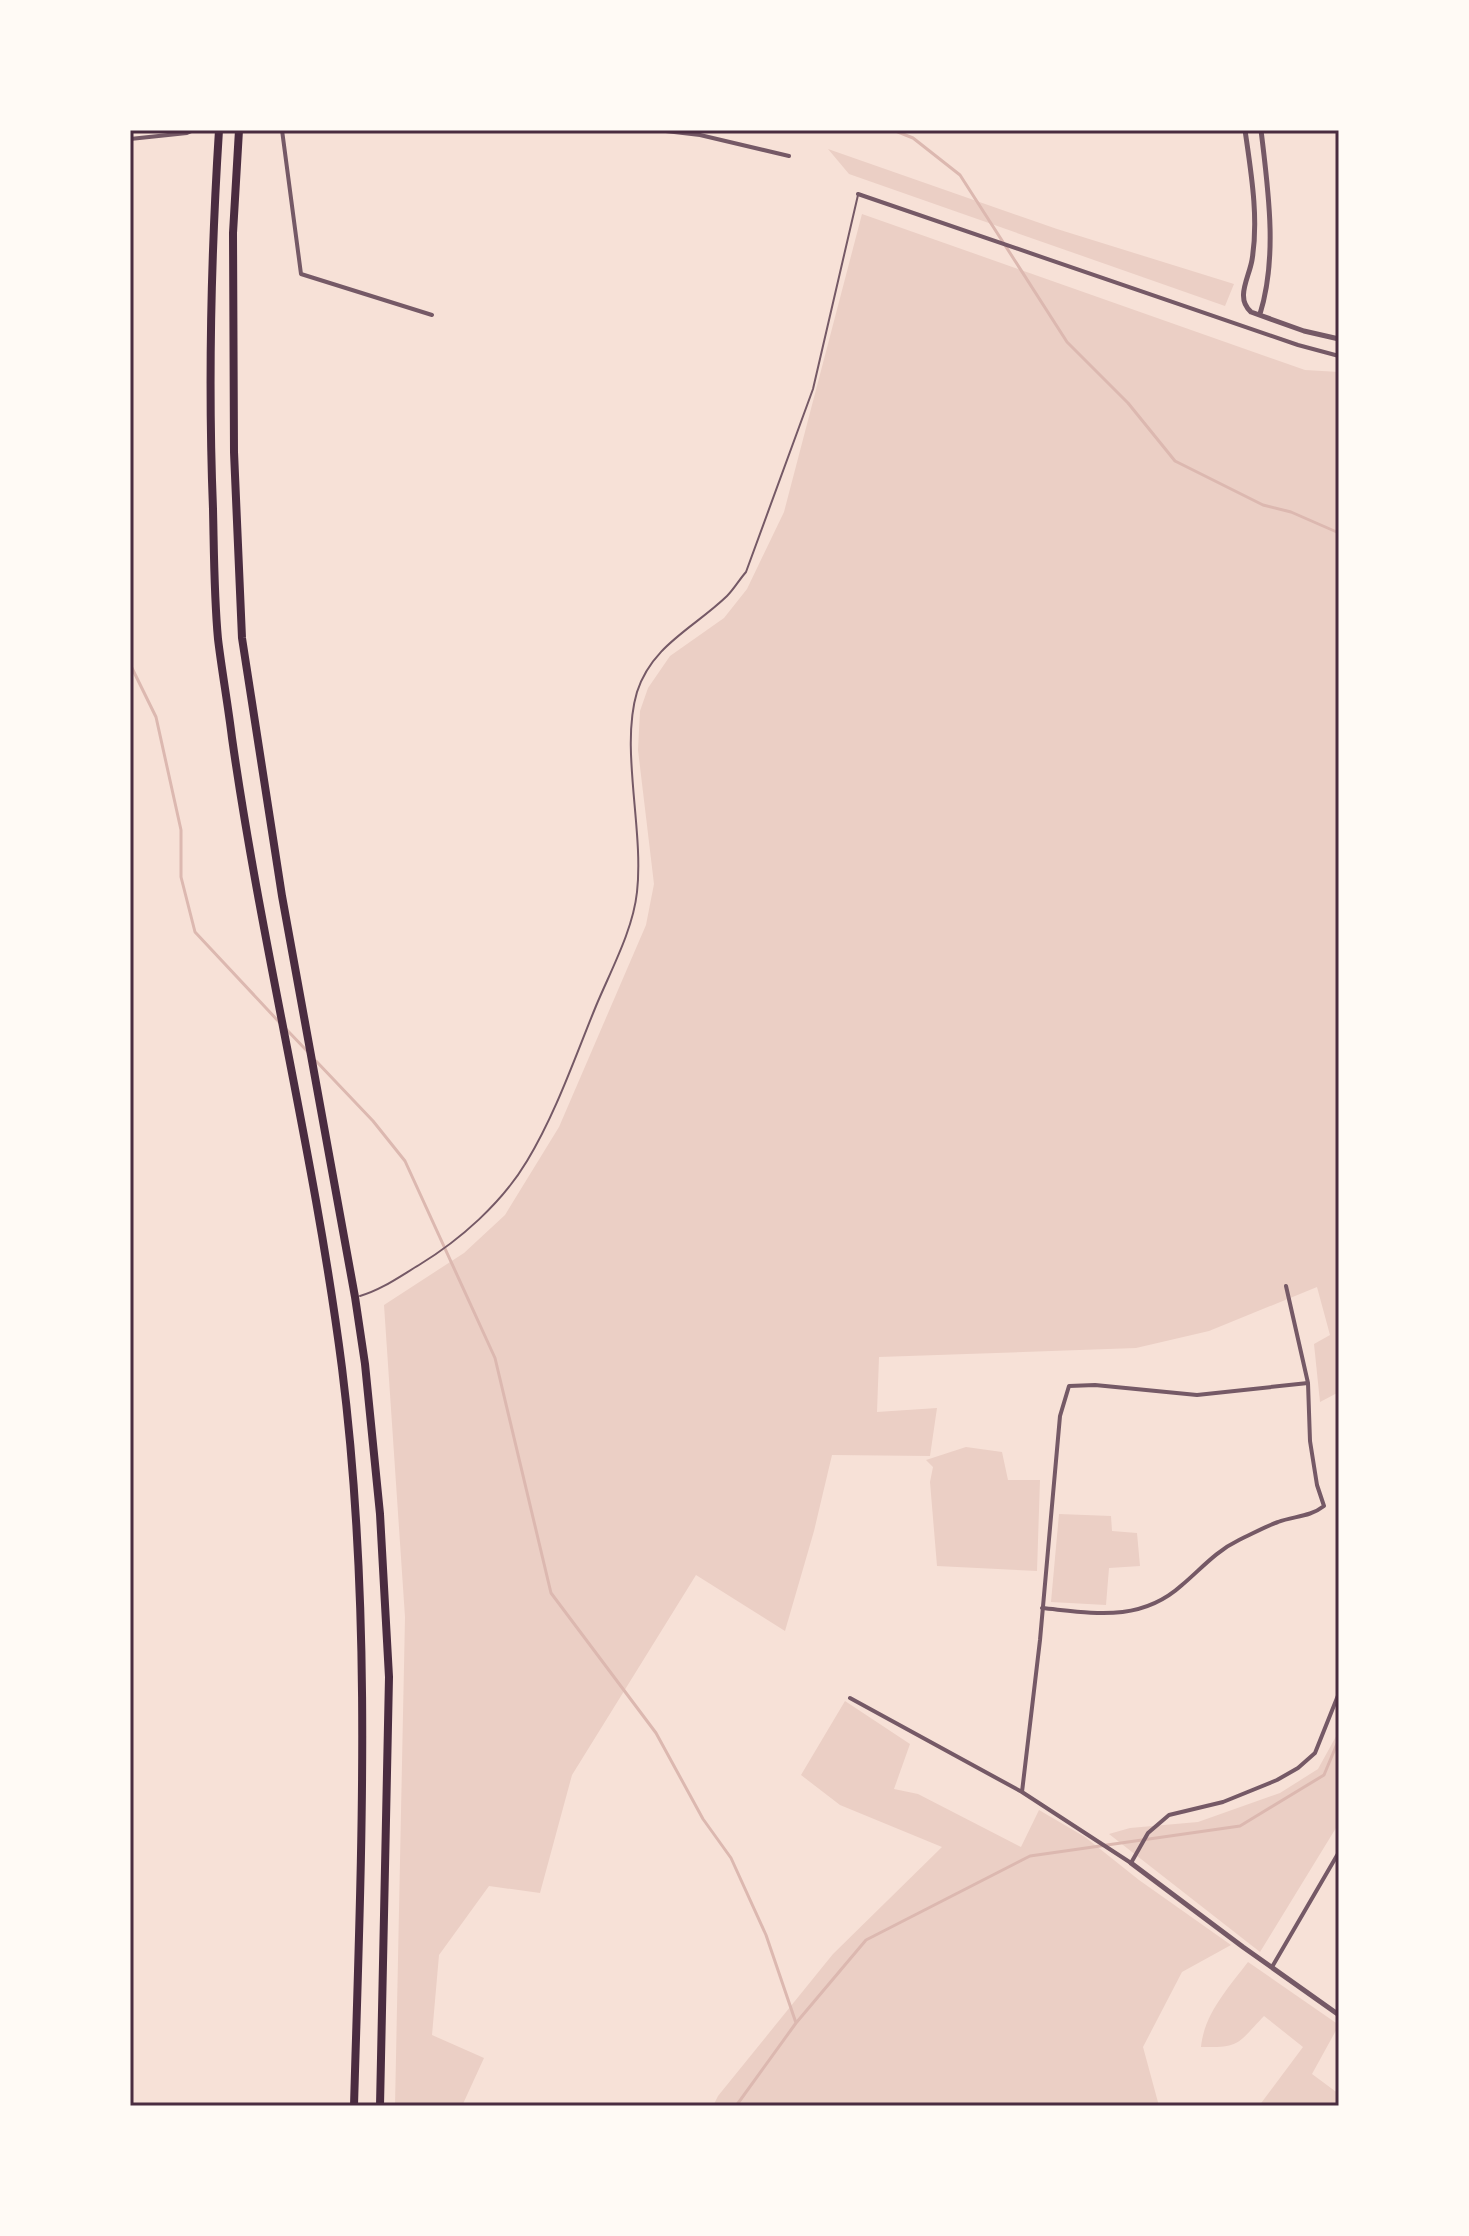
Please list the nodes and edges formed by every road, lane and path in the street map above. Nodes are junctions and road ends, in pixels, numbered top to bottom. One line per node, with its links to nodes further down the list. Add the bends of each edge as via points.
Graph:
1 (194, 130): 9 (street)
2 (219, 130): 27 (highway, via 212,234 211,453 219,639 255,884 339,1350 357,1529 364,1688)
3 (239, 130): 17 (highway, via 233,233 234,452 242,638 282,896)
4 (282, 130): 13 (street, via 301,274)
5 (657, 130): 8 (street)
6 (1245, 130): 12 (street, via 1254,234 1242,299 1251,312)
7 (1261, 130): 12 (street, via 1269,234)
8 (701, 132): 10 (street)
9 (130, 139)
10 (789, 156)
11 (858, 194): 15 (street); 17 (lane, via 813,389 746,572 727,596 667,643 638,690 631,716 640,859 637,897 548,1121 526,1163 470,1227 433,1257)
12 (1260, 314): 14 (street)
13 (432, 315)
14 (1339, 339)
15 (1339, 356)
16 (1286, 1286): 18 (street)
17 (355, 1297): 28 (highway, via 380,1514 389,1677)
18 (1308, 1383): 19 (street, via 1310,1441 1324,1506 1237,1541 1181,1586 1140,1609 1120,1615); 19 (street, via 1197,1395 1069,1386 1060,1416)
19 (1042, 1608): 22 (street)
20 (1339, 1693): 24 (street, via 1315,1753 1298,1768 1223,1802 1169,1815 1148,1833)
21 (850, 1698): 22 (street)
22 (1022, 1792): 24 (street)
23 (1339, 1852): 25 (street)
24 (1131, 1863): 25 (street)
25 (1272, 1967): 26 (street)
26 (1339, 2015)
27 (354, 2106)
28 (380, 2106)

